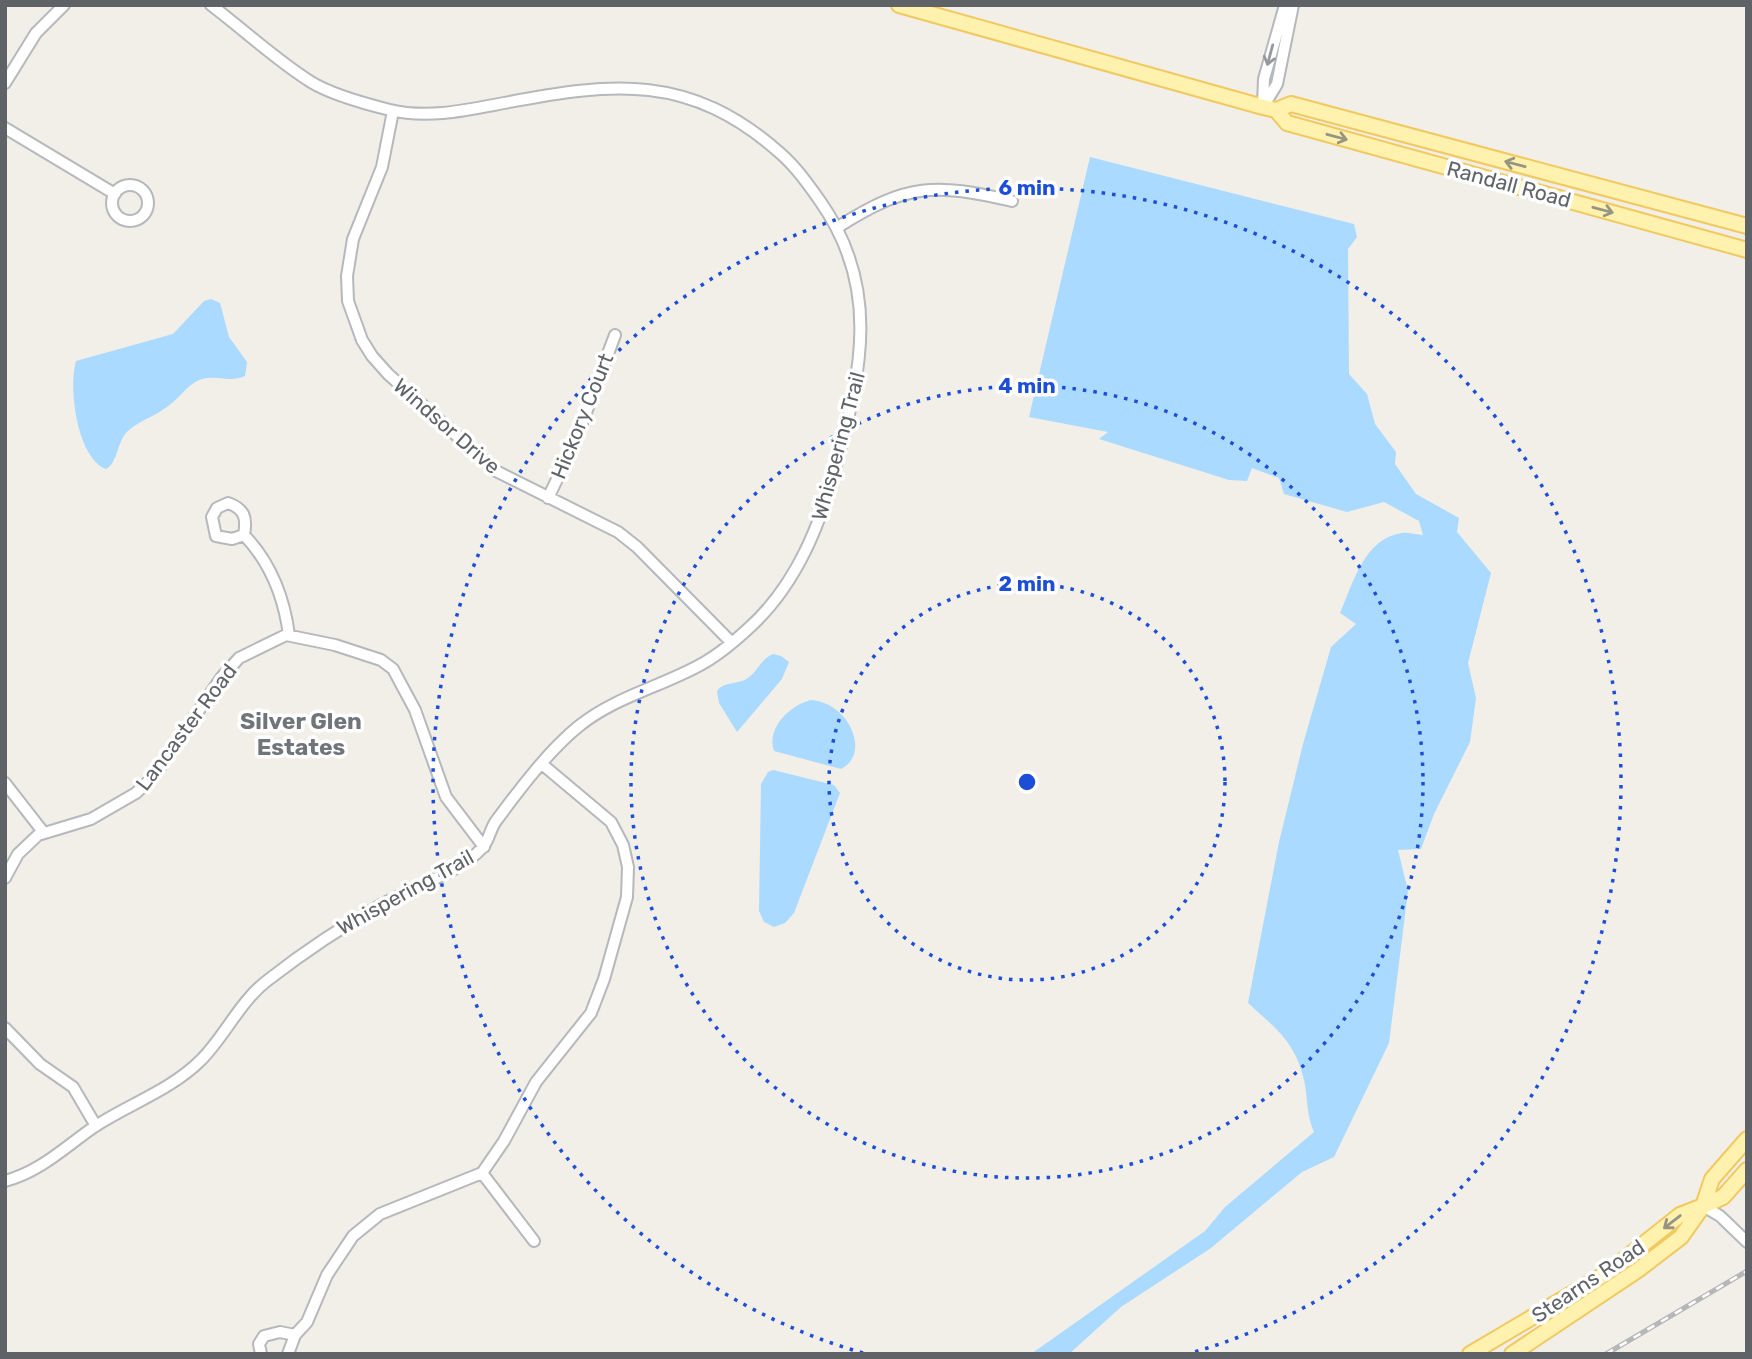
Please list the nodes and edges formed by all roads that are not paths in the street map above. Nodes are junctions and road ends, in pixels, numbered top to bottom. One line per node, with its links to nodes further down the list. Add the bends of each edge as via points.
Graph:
1 (43, 5): 7 (street)
2 (64, 5): 7 (street)
3 (211, 5): 10 (street, Whispering Trail, via 314,85)
4 (899, 5): 9 (main road, Randall Road)
5 (1285, 5): 9 (street, one-way to 9, via 1264,79)
6 (1293, 5): 9 (street)
7 (51, 15): 8 (street)
8 (5, 83)
9 (1270, 109): 14 (main road, Randall Road, one-way to 9, via 1292,104); 16 (main road, Randall Road, one-way to 16, via 1287,123)
10 (393, 111): 15 (street, Whispering Trail, via 449,112 610,86 672,94 725,113 781,154); 18 (street, Windsor Drive, via 382,167 349,258 348,301 356,325 372,356 388,374 471,450 496,471)
11 (5, 128): 12 (street)
12 (115, 194)
13 (1012, 201): 15 (street, via 957,188 924,189 886,199)
14 (1747, 226)
15 (838, 227): 21 (street, Whispering Trail, via 851,261 861,314 860,363 828,498 808,546 770,605)
16 (1747, 250)
17 (615, 335): 18 (street, Hickory Court, via 575,442)
18 (548, 498): 21 (street, Windsor Drive, via 618,532 638,547)
19 (244, 535): 20 (street, via 277,584)
20 (289, 635): 24 (street, Lancaster Road, via 239,658 220,678 154,776 136,793 91,819); 25 (street, via 358,652 393,669 415,710 446,797)
21 (731, 642): 22 (street, Whispering Trail, via 704,664 632,694 586,720 561,741)
22 (543, 765): 25 (street, Whispering Trail, via 492,827); 31 (street, via 611,822 625,856 627,897 591,1013 536,1082)
23 (5, 783): 24 (street)
24 (44, 833): 26 (street, Lancaster Road, via 18,855)
25 (484, 847): 28 (street, Whispering Trail, via 438,877 333,932 261,985 202,1059 167,1087)
26 (5, 878)
27 (5, 1028): 28 (street, via 40,1064 73,1087)
28 (96, 1126): 32 (street, Whispering Trail, via 55,1158)
29 (1747, 1139): 33 (main road, Stearns Road, via 1712,1179)
30 (1747, 1170): 33 (main road, Stearns Road, via 1723,1197)
31 (482, 1173): 35 (street); 36 (street, via 380,1214 353,1236 327,1275 307,1322)
32 (5, 1181)
33 (1703, 1206): 34 (street); 39 (main road, Stearns Road, one-way to 39, via 1680,1216 1607,1273); 40 (main road, Stearns Road, via 1681,1237)
34 (1744, 1239)
35 (534, 1241)
36 (295, 1335): 37 (street, via 272,1332 264,1336 259,1344); 38 (street)
37 (261, 1354)
38 (288, 1354)
39 (1470, 1354)
40 (1512, 1354)

